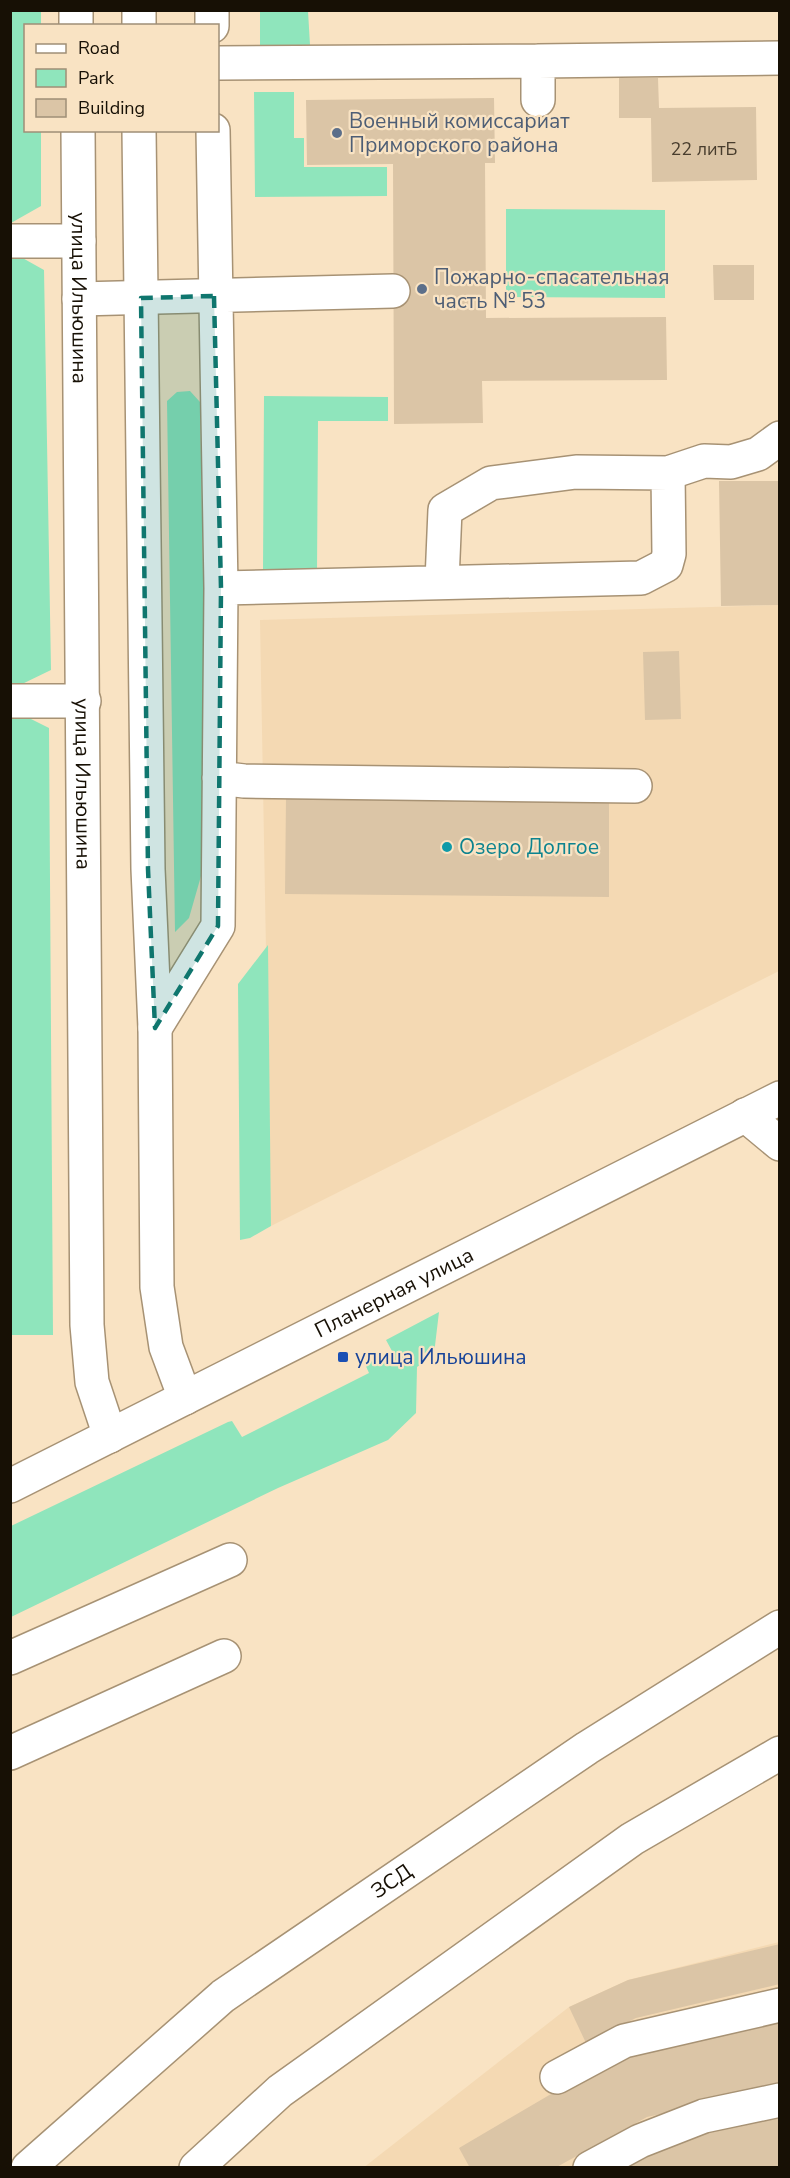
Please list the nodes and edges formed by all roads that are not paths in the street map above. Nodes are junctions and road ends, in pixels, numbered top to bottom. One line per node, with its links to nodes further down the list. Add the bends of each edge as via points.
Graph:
1 (780, 58): 2 (main road)
2 (538, 61): 3 (main road); 4 (main road)
3 (219, 63)
4 (538, 100)
5 (78, 132): 9 (main road, улица Ильюшина)
6 (140, 132): 12 (main road)
7 (213, 132): 11 (main road)
8 (10, 241): 9 (main road)
9 (79, 241): 13 (main road, улица Ильюшина)
10 (393, 291): 11 (main road)
11 (214, 296): 12 (main road); 17 (main road)
12 (141, 298): 13 (main road); 22 (main road, via 148,869)
13 (79, 299): 19 (main road, улица Ильюшина)
14 (780, 438): 15 (main road, via 758,454 731,462 704,461)
15 (668, 473): 16 (main road, via 576,472 490,483 445,510); 16 (main road, via 669,554 666,565 655,573 641,578)
16 (442, 581): 17 (main road)
17 (221, 588): 20 (main road)
18 (10, 701): 19 (main road)
19 (84, 701): 27 (main road, улица Ильюшина, via 87,1325 92,1382)
20 (219, 778): 21 (main road); 22 (main road, via 218,926)
21 (635, 786)
22 (155, 1028): 26 (main road, via 157,1287 166,1347)
23 (780, 1098): 24 (main road, Планерная улица)
24 (745, 1115): 25 (main road); 26 (main road, Планерная улица)
25 (780, 1144)
26 (185, 1398): 27 (main road, Планерная улица)
27 (110, 1436): 28 (main road, Планерная улица)
28 (10, 1486)
29 (230, 1560): 32 (main road)
30 (780, 1628): 38 (main road, ЗСД, via 587,1748 223,1996)
31 (224, 1656): 33 (main road)
32 (10, 1658)
33 (10, 1753)
34 (780, 1753): 39 (main road, via 623,1846 280,2091)
35 (780, 2005): 36 (main road, via 624,2041)
36 (557, 2077)
37 (780, 2100): 40 (main road, via 704,2116 640,2141)
38 (28, 2168)
39 (196, 2168)
40 (590, 2168)

